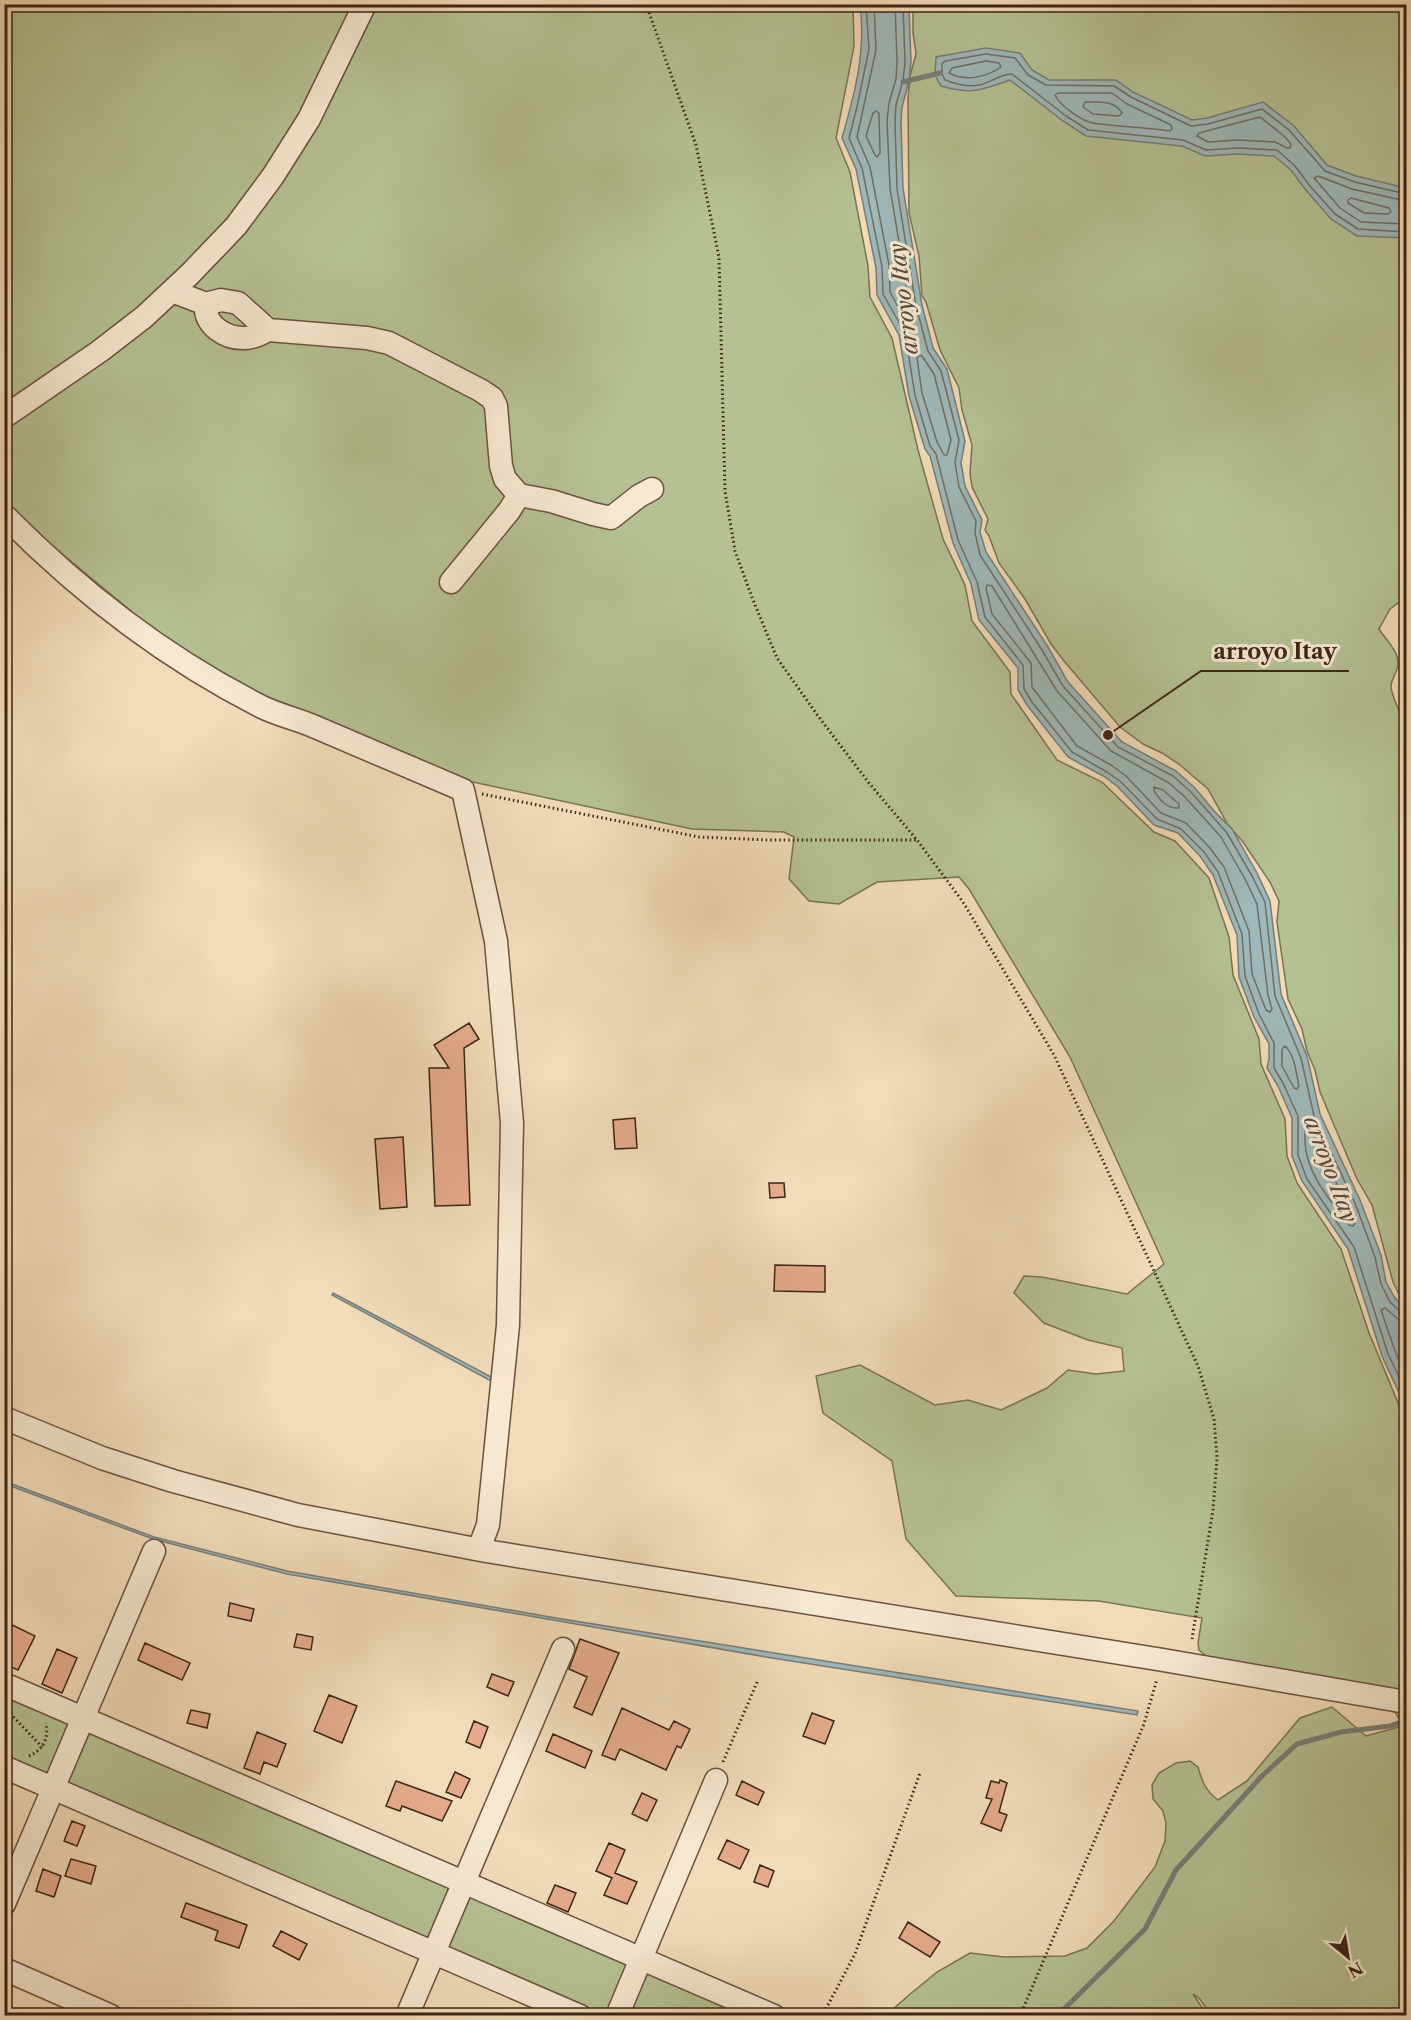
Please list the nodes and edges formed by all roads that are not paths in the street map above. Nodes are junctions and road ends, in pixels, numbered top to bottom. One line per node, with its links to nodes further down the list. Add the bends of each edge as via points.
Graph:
1 (365, 4): 2 (street, via 309,118 273,176 236,226)
2 (172, 291): 3 (street); 5 (street, via 100,351)
3 (207, 304): 4 (street, via 221,300 238,303); 4 (street, via 205,311 211,324 220,331 245,338)
4 (268, 330): 7 (street, via 389,343 480,390 496,406 501,466 505,479)
5 (4, 417)
6 (652, 489): 7 (street, via 611,518)
7 (519, 495): 9 (street)
8 (4, 515): 11 (street, via 94,595 191,666 264,708 464,790 496,941 512,1123 508,1325 488,1525)
9 (451, 582)
10 (4, 1418): 11 (street, via 173,1482 298,1515)
11 (479, 1549): 15 (street)
12 (154, 1551): 16 (street)
13 (563, 1649): 20 (street)
14 (4, 1684): 16 (street)
15 (1406, 1702)
16 (83, 1718): 19 (street); 20 (street)
17 (14, 1762): 19 (street)
18 (716, 1780): 23 (street)
19 (53, 1788): 21 (street); 22 (street)
20 (465, 1881): 22 (street); 23 (street)
21 (4, 1904)
22 (434, 1952): 26 (street); 27 (street)
23 (642, 1958): 28 (street); 29 (street)
24 (4, 1970): 25 (street)
25 (111, 2016)
26 (407, 2016)
27 (580, 2016)
28 (617, 2016)
29 (774, 2016)

